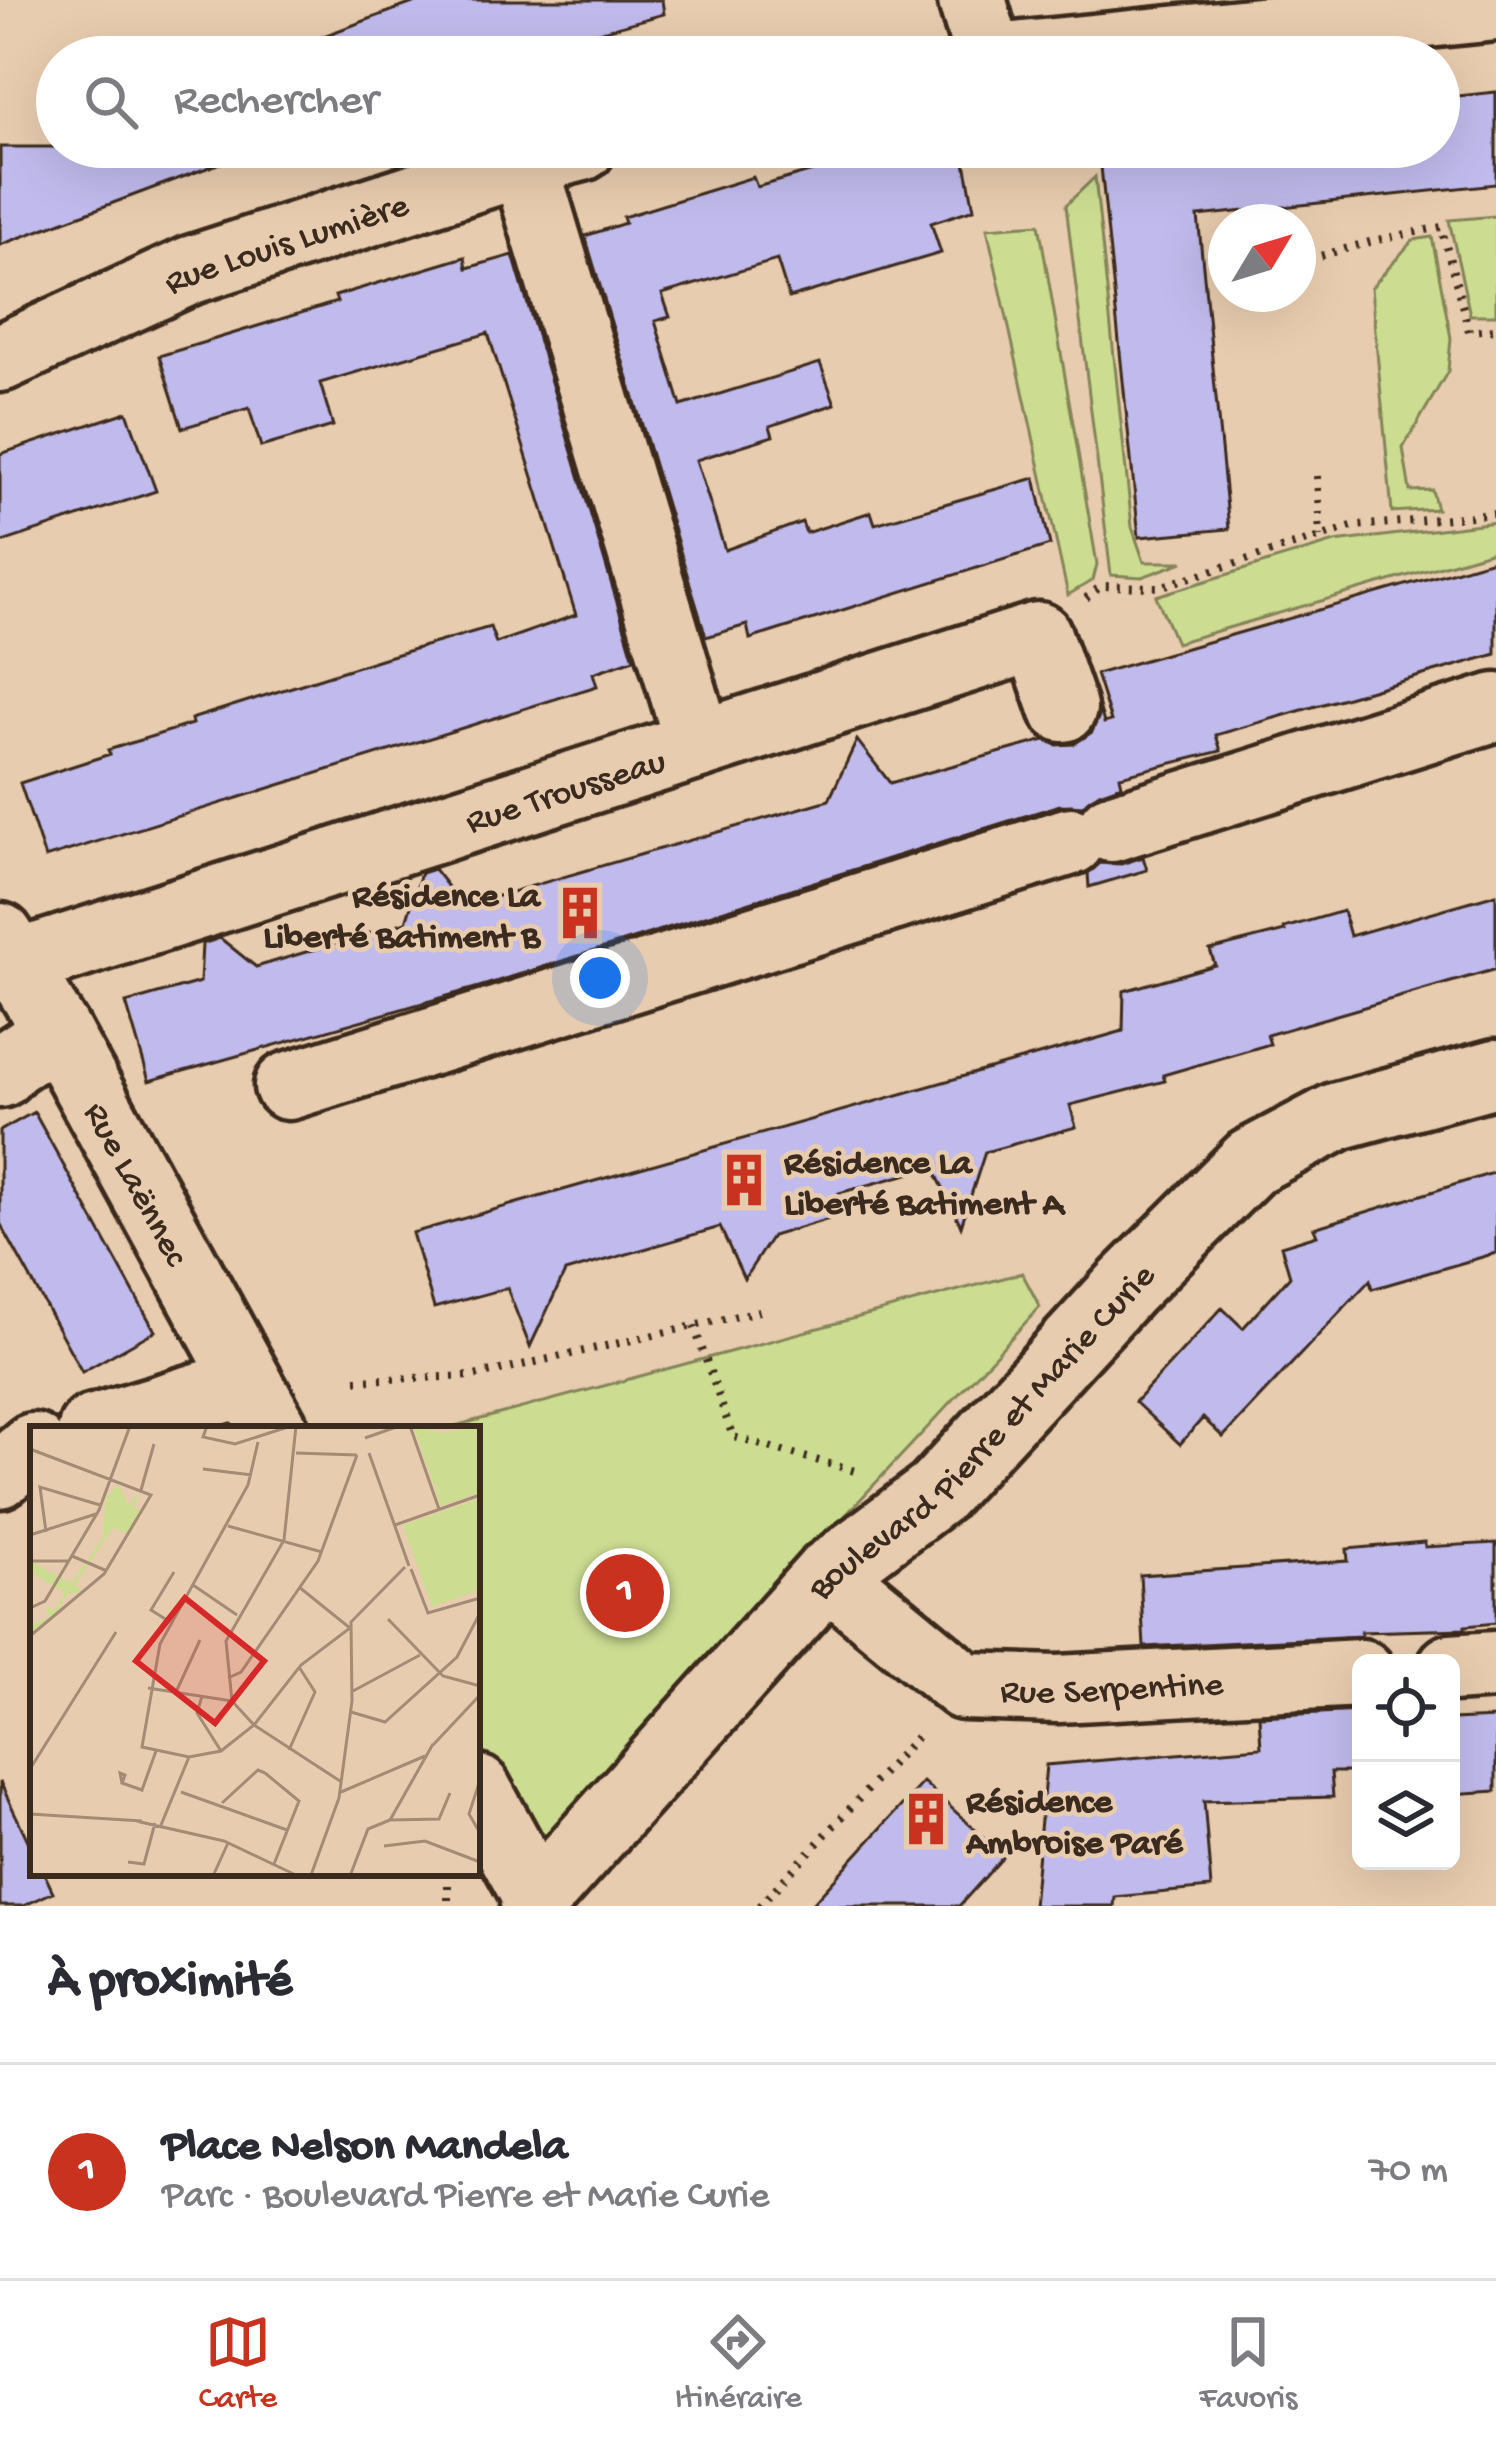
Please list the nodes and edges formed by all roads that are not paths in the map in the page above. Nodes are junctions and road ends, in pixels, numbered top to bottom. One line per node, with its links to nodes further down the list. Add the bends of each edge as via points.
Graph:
1 (972, 0): 3 (street)
2 (1496, 7): 4 (street)
3 (983, 36)
4 (1211, 36)
5 (512, 168): 7 (street, Rue Louis Lumière, via 191,270)
6 (556, 168): 10 (street)
7 (0, 358)
8 (1496, 707): 15 (street)
9 (1063, 708): 10 (street, Rue Trousseau, via 1037,636)
10 (699, 745): 11 (street, Rue Trousseau)
11 (8, 950): 12 (street, Rue Laënnec)
12 (57, 1032): 14 (street); 16 (street, Rue Laënnec)
13 (1496, 1073): 20 (street, Boulevard Pierre et Marie Curie, via 1339,1116 1251,1162 936,1493)
14 (0, 1074)
15 (288, 1086)
16 (261, 1406): 17 (street)
17 (114, 1426)
18 (30, 1449): 19 (street)
19 (0, 1474)
20 (828, 1574): 23 (street, Rue Serpentine, via 964,1686 1058,1689); 25 (street, Boulevard Pierre et Marie Curie)
21 (1496, 1665): 22 (street)
22 (1460, 1667)
23 (1352, 1673)
24 (480, 1795): 25 (street)
25 (535, 1902)

